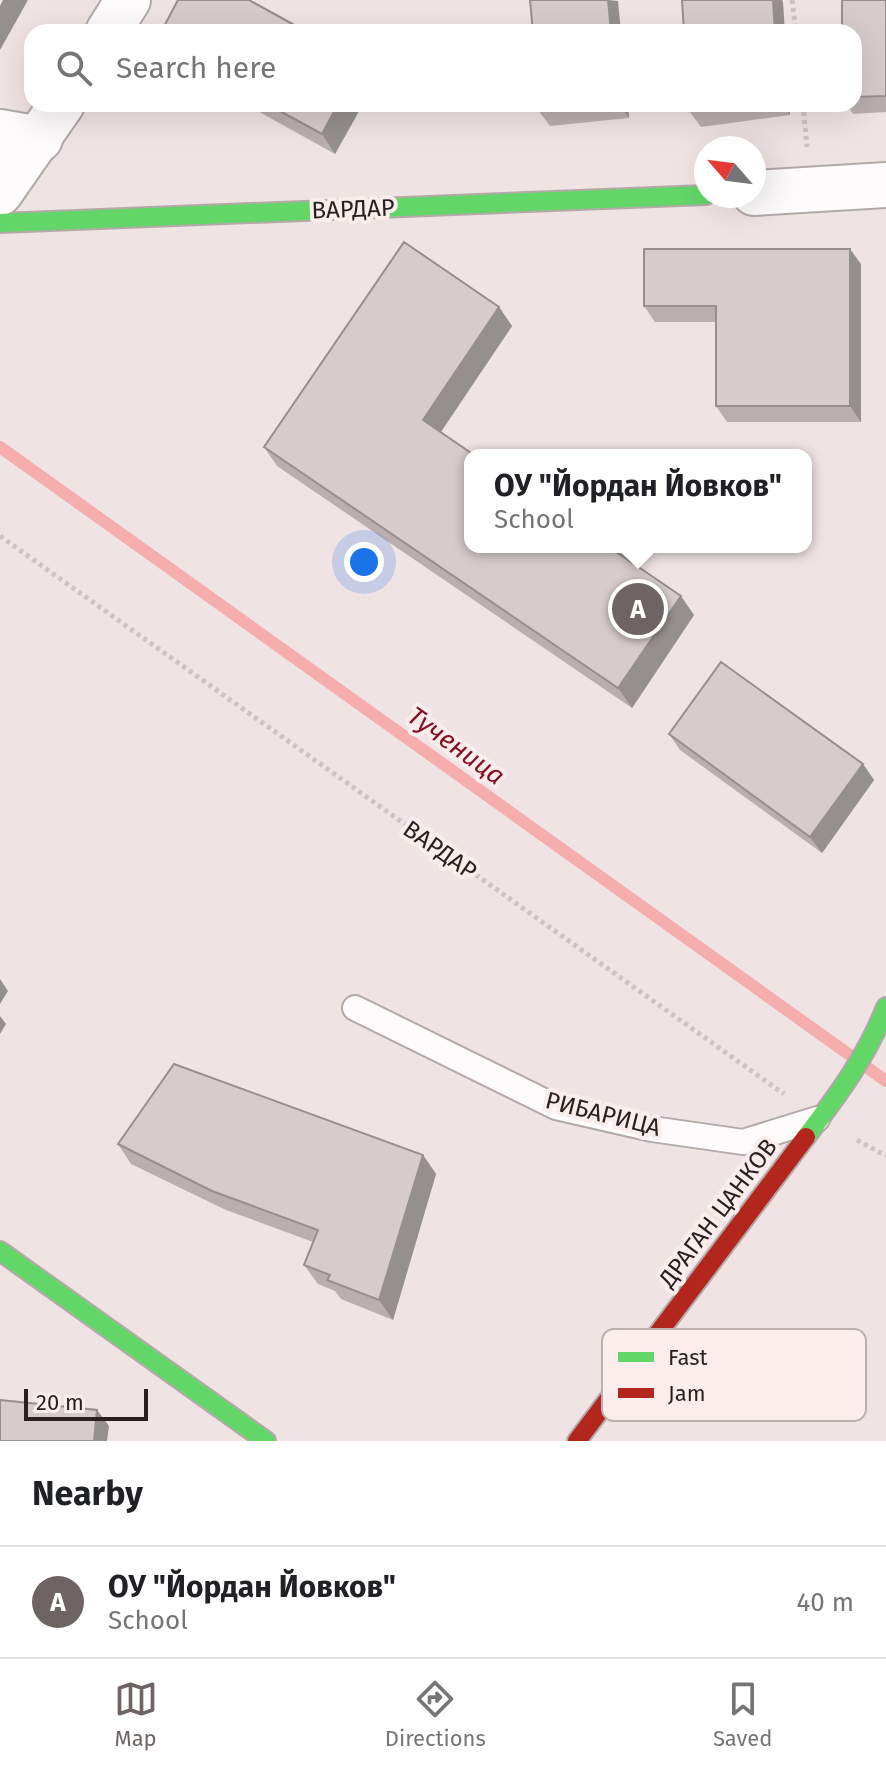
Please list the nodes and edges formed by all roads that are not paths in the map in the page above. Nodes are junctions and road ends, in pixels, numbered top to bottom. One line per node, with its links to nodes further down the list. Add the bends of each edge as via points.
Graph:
1 (128, 0): 2 (street)
2 (113, 24)
3 (34, 125): 6 (street)
4 (886, 185): 5 (street)
5 (766, 192)
6 (0, 193)
7 (694, 195): 8 (street, ВАРДАР)
8 (0, 223)
9 (886, 1007): 11 (street, ДРАГАН ЦАНКОВ, via 874,1038)
10 (355, 1008): 11 (lane, РИБАРИЦА, via 556,1107 743,1142)
11 (819, 1119): 13 (street, ДРАГАН ЦАНКОВ)
12 (0, 1251): 15 (street)
13 (661, 1329)
14 (602, 1408): 16 (street, ДРАГАН ЦАНКОВ)
15 (266, 1441)
16 (577, 1441)

